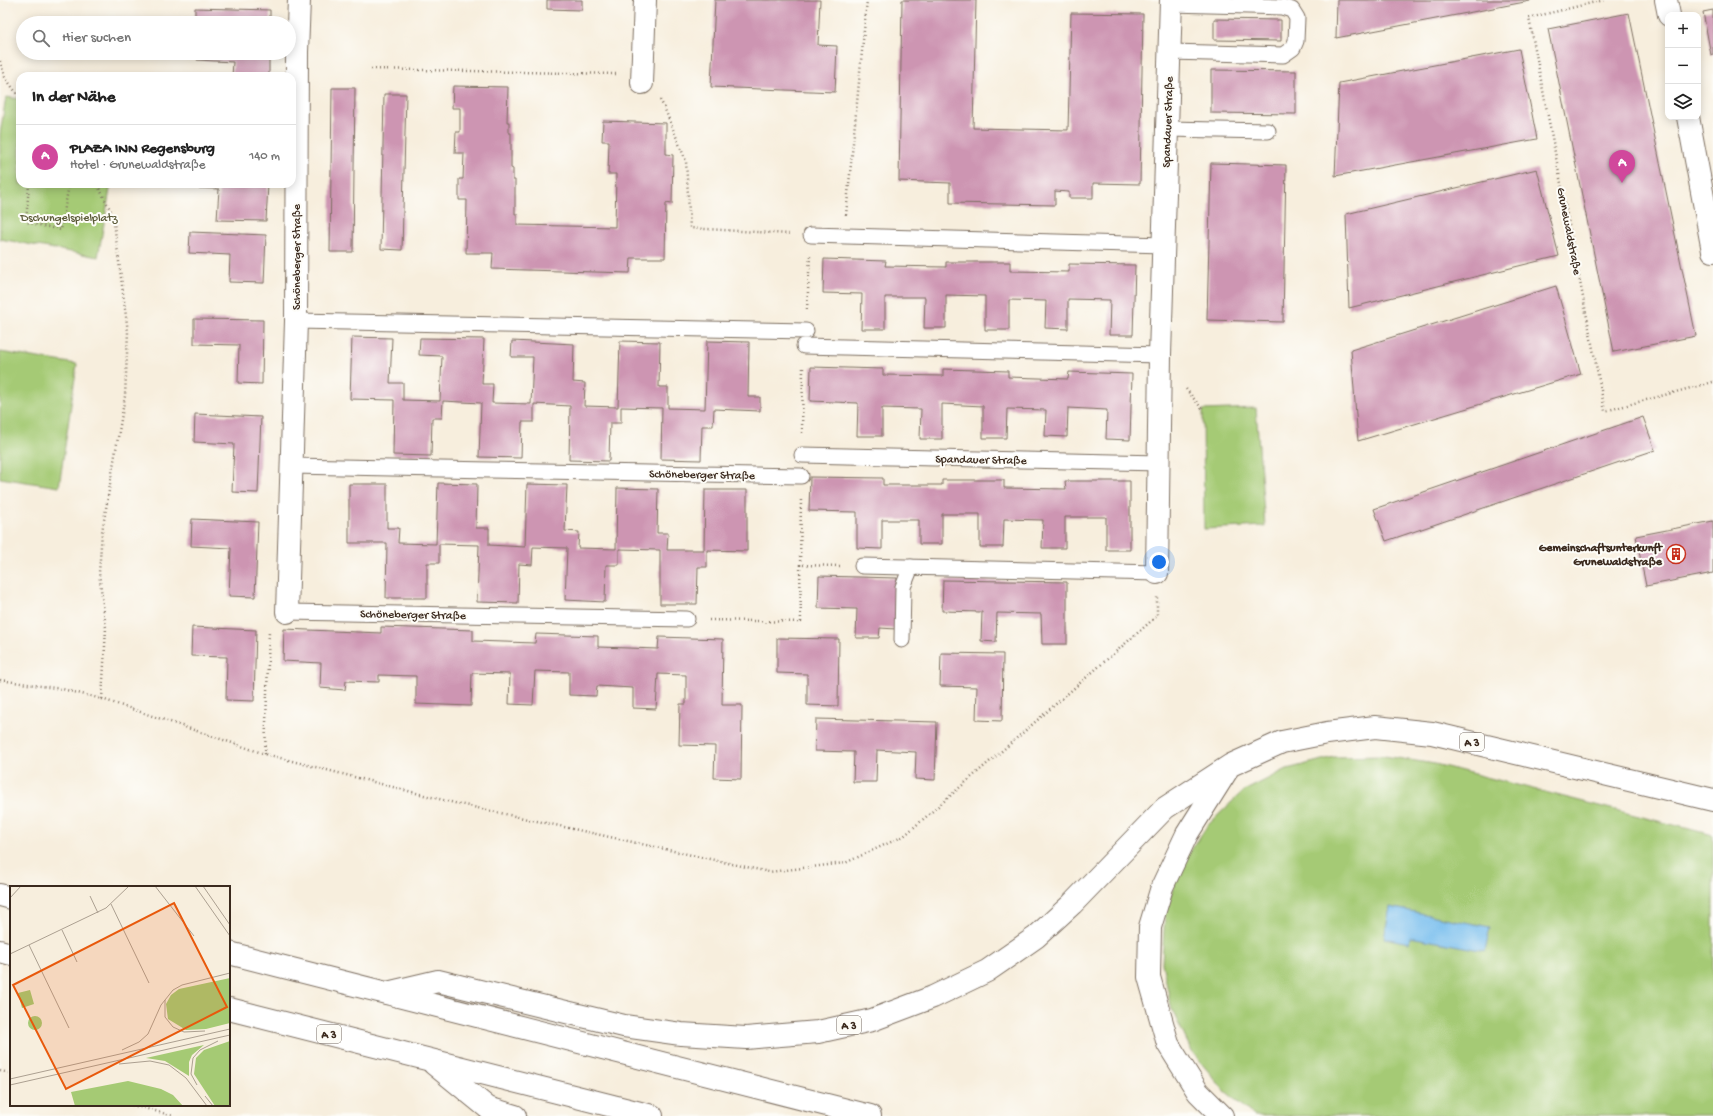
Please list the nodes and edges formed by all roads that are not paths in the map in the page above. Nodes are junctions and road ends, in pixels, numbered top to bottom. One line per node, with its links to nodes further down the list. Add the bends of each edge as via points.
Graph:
1 (299, 0): 14 (main road, Schöneberger Straße)
2 (645, 0): 7 (main road)
3 (1666, 0): 5 (main road)
4 (1171, 2): 6 (main road, Spandauer Straße); 6 (lane, via 1282,7 1292,10 1297,18 1296,41 1293,48 1283,55)
5 (1668, 12)
6 (1170, 52): 9 (main road, Spandauer Straße)
7 (642, 79)
8 (1689, 120): 13 (main road)
9 (1167, 129): 10 (lane); 12 (main road, Spandauer Straße)
10 (1268, 131)
11 (811, 235): 12 (lane)
12 (1164, 244): 17 (main road, Spandauer Straße)
13 (1713, 251)
14 (296, 321): 15 (lane); 20 (main road, Schöneberger Straße)
15 (806, 331)
16 (804, 346): 17 (lane)
17 (1160, 355): 19 (main road, Spandauer Straße)
18 (802, 455): 19 (lane, Spandauer Straße)
19 (1160, 463): 24 (main road, Spandauer Straße)
20 (292, 466): 21 (lane, Schöneberger Straße); 25 (main road, Schöneberger Straße)
21 (801, 476)
22 (862, 566): 23 (lane)
23 (911, 567): 24 (lane); 27 (lane, via 903,587)
24 (1157, 573)
25 (287, 612): 26 (lane, Schöneberger Straße)
26 (687, 619)
27 (902, 640)
28 (1231, 765): 29 (main road, A 3, via 1282,742 1375,727 1432,733); 35 (main road, A 3, via 1165,808 1072,904 1036,937 987,971 933,997 872,1020 818,1032 746,1038 681,1034 624,1026 438,981); 41 (main road, via 1187,834 1162,887 1150,927 1149,977 1168,1044 1198,1092)
29 (1713, 800)
30 (0, 895): 31 (main road)
31 (10, 898)
32 (0, 951): 34 (main road)
33 (230, 953): 35 (main road, A 3)
34 (10, 954)
35 (387, 993): 40 (main road, A 3)
36 (230, 1009): 37 (main road, A 3)
37 (428, 1059): 38 (main road, A 3, via 488,1108); 39 (main road, A 3)
38 (515, 1116)
39 (652, 1116)
40 (870, 1116)
41 (1222, 1116)

